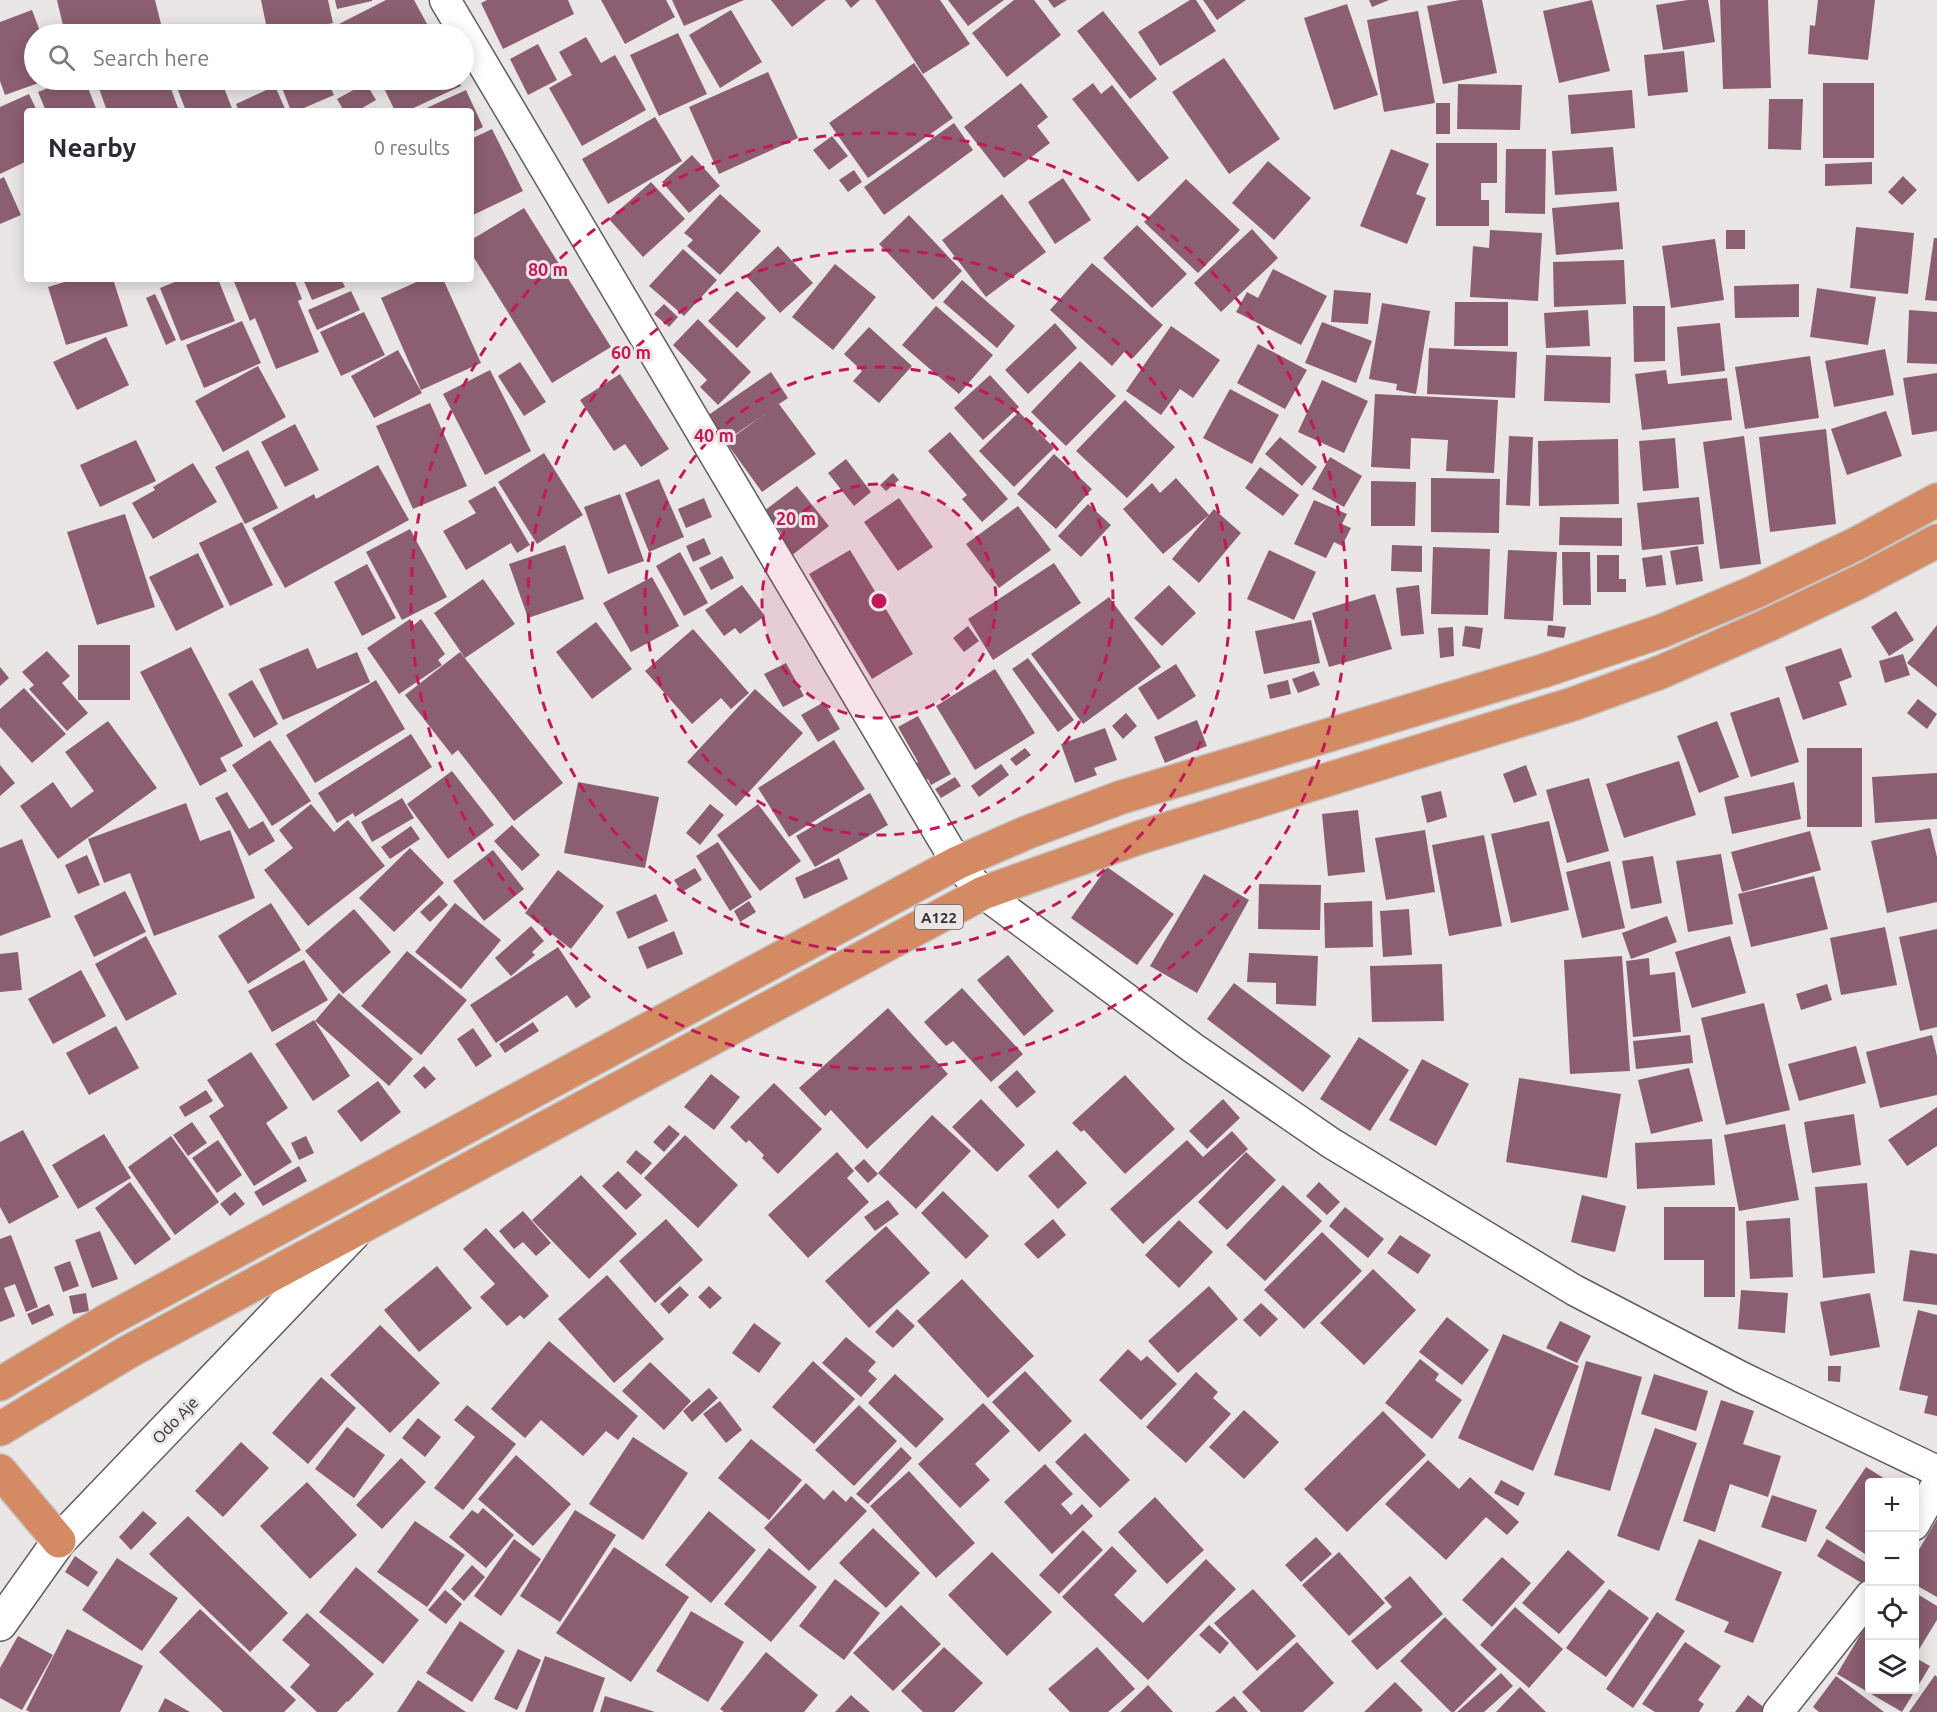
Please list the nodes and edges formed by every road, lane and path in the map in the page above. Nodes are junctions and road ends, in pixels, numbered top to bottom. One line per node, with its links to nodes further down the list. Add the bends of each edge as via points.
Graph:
1 (445, 0): 2 (street)
2 (459, 24)
3 (474, 49): 6 (street)
4 (1937, 500): 6 (highway, A122, via 1856,544 1662,631 1122,797)
5 (1937, 541): 7 (highway, A122, via 1768,625 1650,676 1573,704 1141,837)
6 (957, 863): 7 (street); 9 (highway, A122, via 108,1320)
7 (983, 893): 8 (highway, A122); 12 (street, via 1193,1048 1330,1143 1574,1290 1741,1377)
8 (361, 1226): 10 (highway, A122, via 128,1352); 15 (street, Odo Aje)
9 (0, 1384)
10 (0, 1429)
11 (0, 1471): 15 (highway)
12 (1937, 1471)
13 (1937, 1484): 14 (street)
14 (1919, 1516)
15 (59, 1541): 17 (street, Odo Aje)
16 (1865, 1601): 18 (street)
17 (0, 1624)
18 (1778, 1712)

